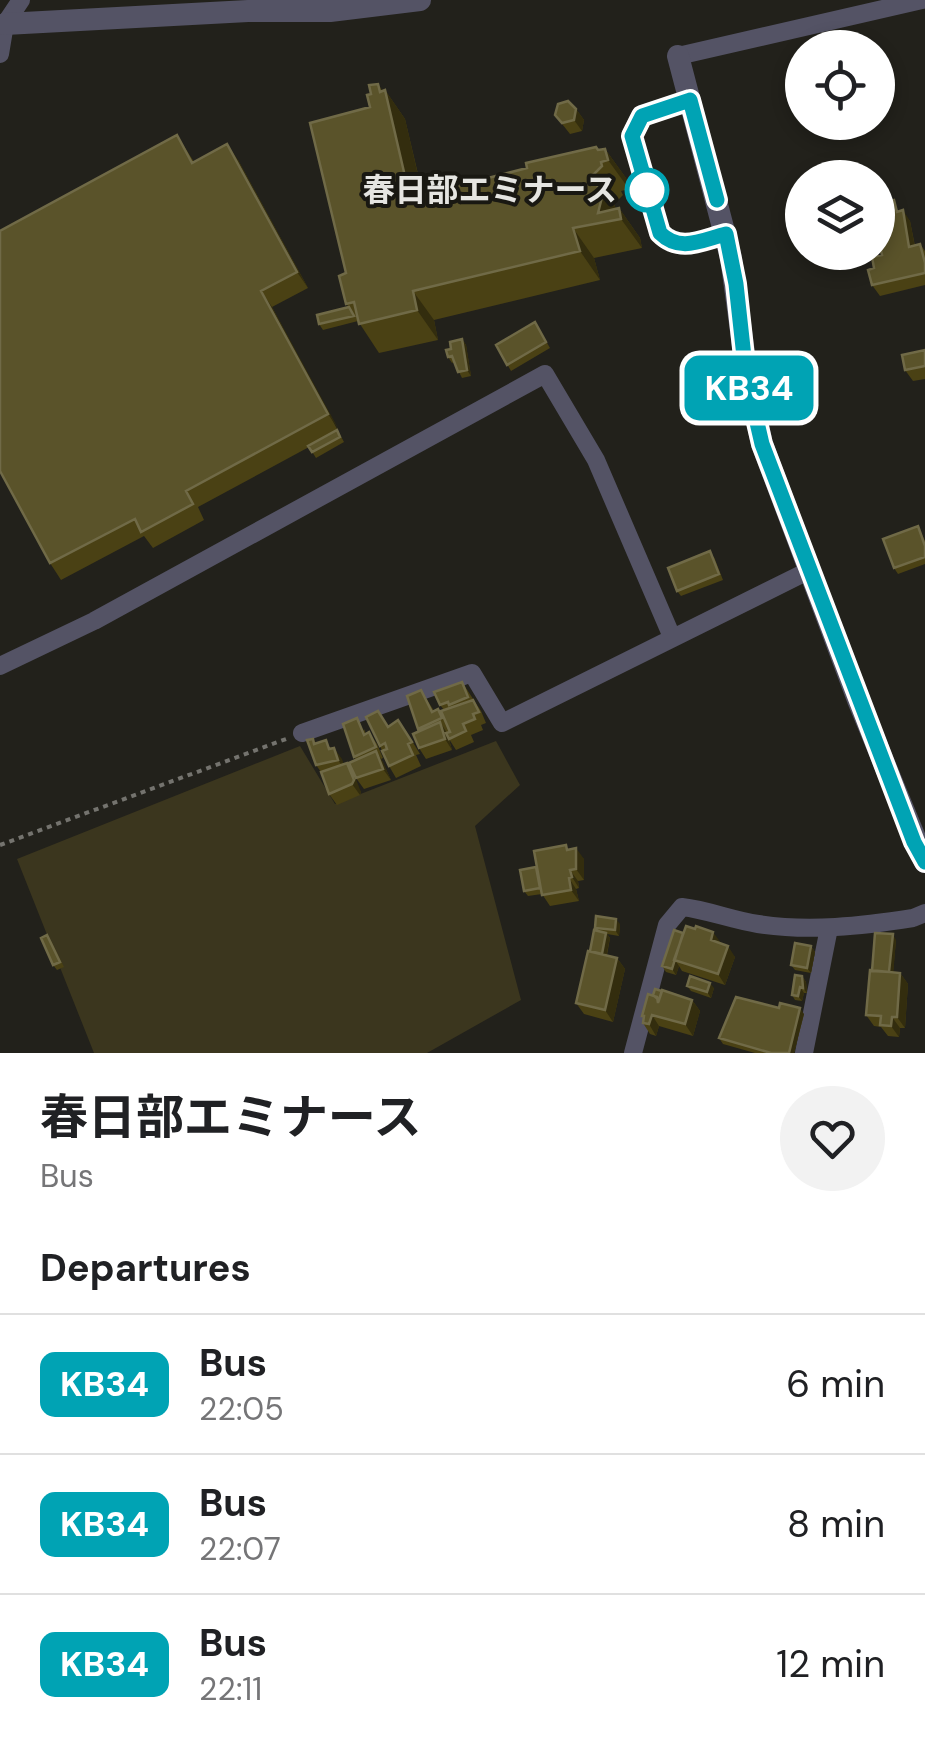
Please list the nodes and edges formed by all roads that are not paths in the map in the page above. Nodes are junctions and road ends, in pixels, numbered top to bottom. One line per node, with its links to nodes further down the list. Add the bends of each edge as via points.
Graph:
1 (21, 0): 4 (street)
2 (420, 0): 4 (street, via 330,11)
3 (922, 0): 6 (street)
4 (6, 24): 5 (street)
5 (0, 54)
6 (678, 56): 7 (street)
7 (690, 100): 8 (street); 8 (lane, via 642,116 632,136 660,233 670,244)
8 (726, 234): 9 (street, via 753,411)
9 (810, 570): 10 (street); 13 (street)
10 (672, 637): 11 (street, via 596,460 545,374); 12 (street, via 502,723 472,673)
11 (0, 666)
12 (302, 733)
13 (925, 862)
14 (925, 913): 15 (street)
15 (829, 928): 16 (street, via 756,924 682,907 666,925); 17 (street)
16 (633, 1053)
17 (804, 1053)

